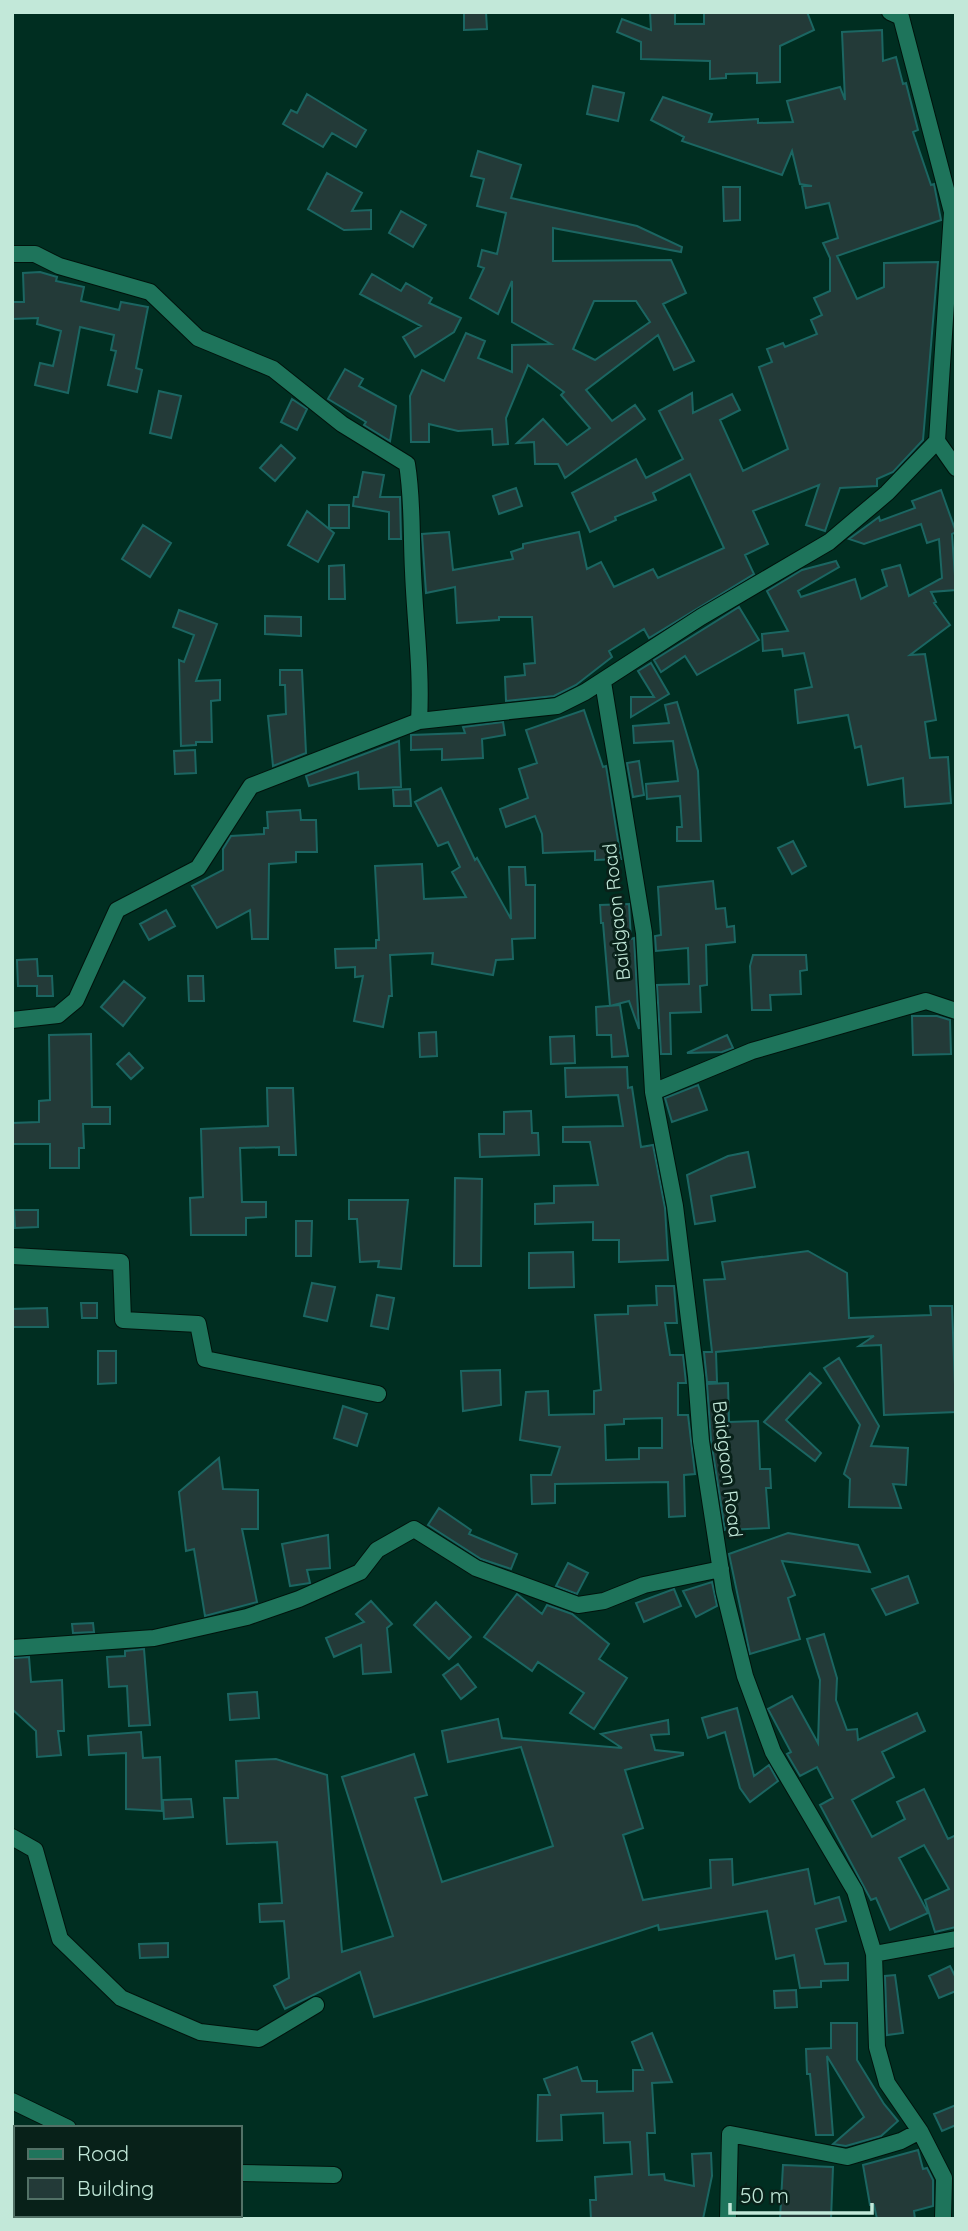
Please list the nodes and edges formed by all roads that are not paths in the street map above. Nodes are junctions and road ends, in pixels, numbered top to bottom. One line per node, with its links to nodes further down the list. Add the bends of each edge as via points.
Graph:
1 (890, 12): 2 (street, via 901,17)
2 (954, 212): 4 (street)
3 (12, 254): 7 (street, via 35,254 59,266 150,292 198,338 272,369 342,424 407,464 414,508 413,571 422,672)
4 (937, 441): 5 (street); 6 (street, via 887,494 829,542 701,617)
5 (956, 468)
6 (603, 682): 7 (street, via 557,706); 10 (street, Baidgaon Road, via 643,933)
7 (419, 721): 9 (street, via 251,786 198,868 117,910 76,1000 58,1015)
8 (956, 1011): 10 (street, via 926,1001 752,1051)
9 (12, 1020)
10 (653, 1092): 13 (street, Baidgaon Road, via 675,1206)
11 (12, 1256): 12 (street, via 121,1262 122,1320 198,1324 205,1359)
12 (378, 1394)
13 (720, 1569): 14 (street, via 578,1605 476,1568 414,1529 377,1550 360,1572 247,1617 154,1638); 17 (street, Baidgaon Road, via 745,1676 773,1752 855,1891)
14 (12, 1648)
15 (12, 1836): 18 (street, via 35,1850 60,1939 121,1998 200,2032 259,2039)
16 (956, 1939): 17 (street)
17 (874, 1954): 21 (street, Baidgaon Road, via 877,2047 887,2083)
18 (316, 2006)
19 (12, 2101): 20 (street)
20 (64, 2126)
21 (920, 2131): 24 (street, Baidgaon Road, via 944,2178); 25 (street, via 847,2157 730,2134)
22 (242, 2173): 23 (street)
23 (334, 2175)
24 (943, 2218): 26 (street)
25 (728, 2219)
26 (951, 2219)

